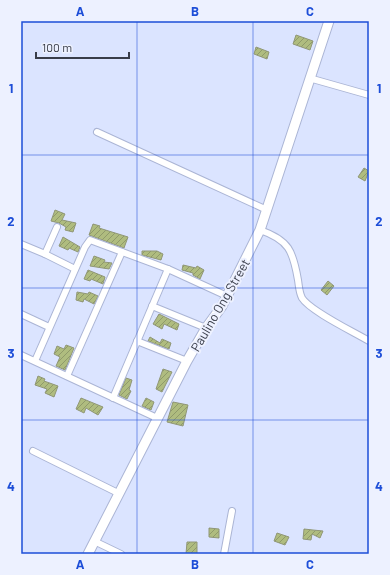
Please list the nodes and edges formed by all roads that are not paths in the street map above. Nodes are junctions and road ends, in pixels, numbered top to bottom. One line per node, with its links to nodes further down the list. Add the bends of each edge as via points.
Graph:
1 (329, 21): 2 (street, Paulino Ong Street)
2 (309, 78): 3 (street); 5 (street, Paulino Ong Street)
3 (369, 95)
4 (97, 132): 5 (street)
5 (267, 210): 7 (street, Paulino Ong Street)
6 (57, 227): 10 (street)
7 (260, 230): 13 (street, Paulino Ong Street); 19 (street, via 277,237 288,246 293,255 302,298 317,311)
8 (21, 244): 10 (street)
9 (122, 252): 11 (street); 12 (street, via 90,240); 23 (street)
10 (45, 254): 12 (street)
11 (168, 268): 13 (street); 14 (street)
12 (75, 269): 16 (street)
13 (227, 296): 17 (street, Paulino Ong Street)
14 (152, 306): 17 (street); 18 (street)
15 (21, 314): 16 (street)
16 (49, 327): 21 (street)
17 (206, 328): 22 (street, Paulino Ong Street)
18 (137, 341): 22 (street); 24 (street)
19 (369, 341)
20 (21, 355): 21 (street)
21 (35, 361): 23 (street)
22 (187, 362): 25 (street, Paulino Ong Street)
23 (67, 376): 24 (street)
24 (113, 398): 25 (street)
25 (157, 418): 27 (street, Paulino Ong Street)
26 (33, 451): 27 (street)
27 (118, 493): 29 (street, Paulino Ong Street)
28 (232, 511): 32 (street)
29 (94, 542): 30 (street, Paulino Ong Street); 31 (street)
30 (88, 554)
31 (121, 554)
32 (224, 554)

